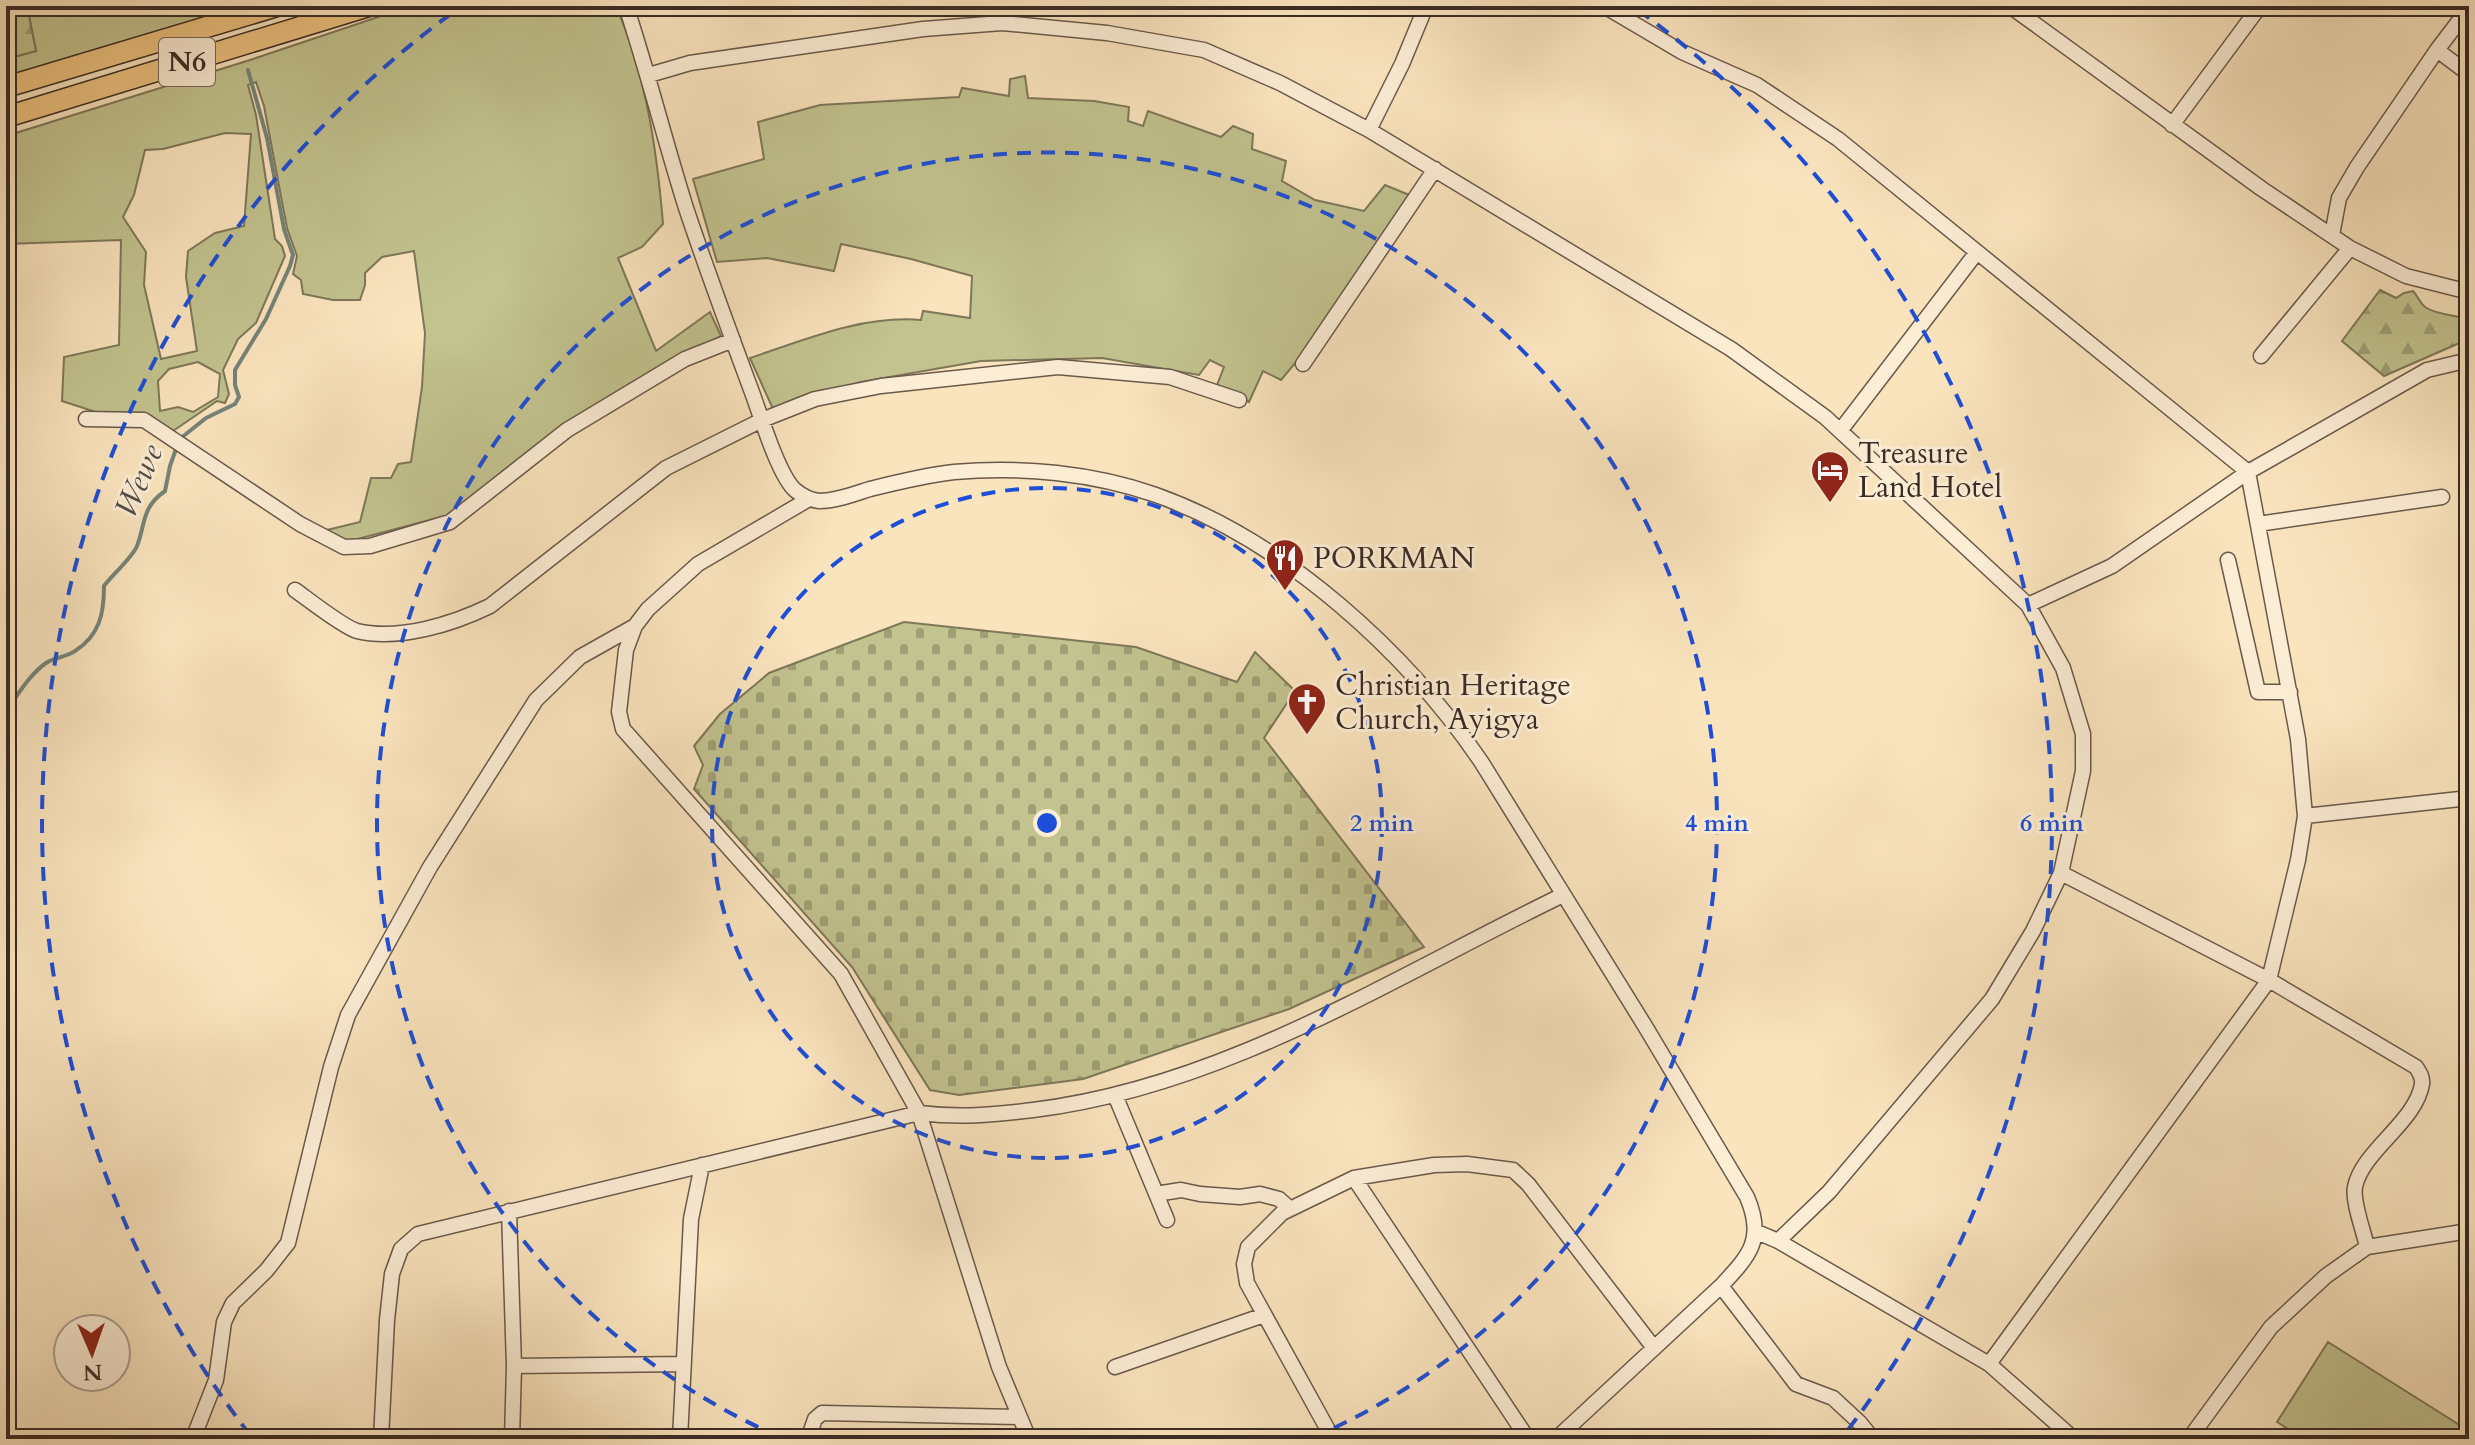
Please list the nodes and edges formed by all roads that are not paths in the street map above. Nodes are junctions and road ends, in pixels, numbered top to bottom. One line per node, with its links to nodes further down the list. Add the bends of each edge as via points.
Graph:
1 (277, 6): 12 (highway, N6)
2 (369, 6): 13 (highway, N6)
3 (626, 6): 11 (street)
4 (1426, 6): 15 (street)
5 (1604, 6): 19 (street, via 1682,52 1757,85 1838,139)
6 (2010, 6): 14 (street)
7 (2260, 6): 14 (street)
8 (2469, 8): 9 (street)
9 (2437, 50): 10 (street); 17 (street, via 2339,198)
10 (2469, 74)
11 (649, 75): 15 (street, via 690,63 923,29 1002,23 1204,50); 21 (street, via 686,207)
12 (6, 87)
13 (6, 117)
14 (2172, 125): 17 (street)
15 (1369, 130): 16 (street)
16 (1435, 169): 24 (street); 28 (street, via 1731,349)
17 (2332, 235): 18 (street)
18 (2350, 248): 20 (street, via 2406,276); 22 (street)
19 (1977, 252): 28 (street); 29 (street)
20 (2469, 292)
21 (733, 340): 26 (street, via 685,359 567,430 450,522 370,546 344,547 300,524 144,420); 27 (street)
22 (2261, 356)
23 (2469, 360): 29 (street, via 2427,370)
24 (1303, 364)
25 (1239, 400): 27 (street, via 1170,377 1058,367 881,386 815,399)
26 (86, 419)
27 (762, 420): 31 (street, via 786,478); 34 (street, via 666,468 490,606 459,621 402,634 356,631)
28 (1840, 431): 35 (street)
29 (2248, 472): 32 (street); 35 (street, via 2112,566)
30 (2442, 497): 32 (street)
31 (809, 499): 36 (street, via 698,564); 41 (street, via 831,500 954,472 1064,474 1157,496 1240,535 1362,625 1426,689 1482,763)
32 (2258, 524): 37 (street)
33 (2228, 560): 37 (street, via 2258,692)
34 (295, 590)
35 (2028, 605): 40 (street, via 2063,668 2083,734 2083,771)
36 (635, 626): 44 (street, via 620,697 623,729 841,974); 63 (street, via 580,657 536,700 430,867 348,1015 288,1243 233,1303 224,1322 216,1380)
37 (2290, 692): 39 (street)
38 (2469, 798): 39 (street)
39 (2305, 816): 42 (street)
40 (2061, 873): 42 (street); 53 (street, via 1992,999 1829,1192)
41 (1563, 895): 43 (street, via 1295,1031); 52 (street, via 1747,1197)
42 (2269, 980): 54 (street, via 2416,1067 2422,1076 2411,1109 2355,1187); 59 (street)
43 (1115, 1095): 44 (street, via 1001,1114); 47 (street)
44 (919, 1113): 45 (street); 62 (street)
45 (702, 1165): 49 (street); 58 (street, via 691,1219)
46 (1354, 1178): 48 (street); 57 (street, via 1434,1165 1513,1170); 70 (street)
47 (1156, 1194): 48 (street, via 1260,1194 1279,1199); 50 (street)
48 (1290, 1209): 56 (street, via 1248,1247 1247,1283)
49 (509, 1211): 60 (street); 64 (street, via 418,1234 401,1249 387,1320)
50 (1167, 1220)
51 (2469, 1231): 54 (street)
52 (1757, 1232): 53 (street); 55 (street, via 1742,1264)
53 (1778, 1241): 59 (street)
54 (2367, 1247): 74 (street, via 2271,1327)
55 (1721, 1286): 57 (street); 72 (street, via 1796,1384 1833,1398)
56 (1264, 1315): 61 (street); 69 (street)
57 (1654, 1348): 71 (street)
58 (684, 1364): 60 (street); 66 (street)
59 (1989, 1364): 73 (street)
60 (514, 1366): 65 (street)
61 (1115, 1367)
62 (1018, 1417): 67 (street, via 822,1413); 68 (street)
63 (196, 1439)
64 (381, 1439)
65 (512, 1439)
66 (685, 1439)
67 (808, 1439)
68 (1029, 1439)
69 (1333, 1439)
70 (1528, 1439)
71 (1556, 1439)
72 (1873, 1439)
73 (2074, 1439)
74 (2189, 1439)

